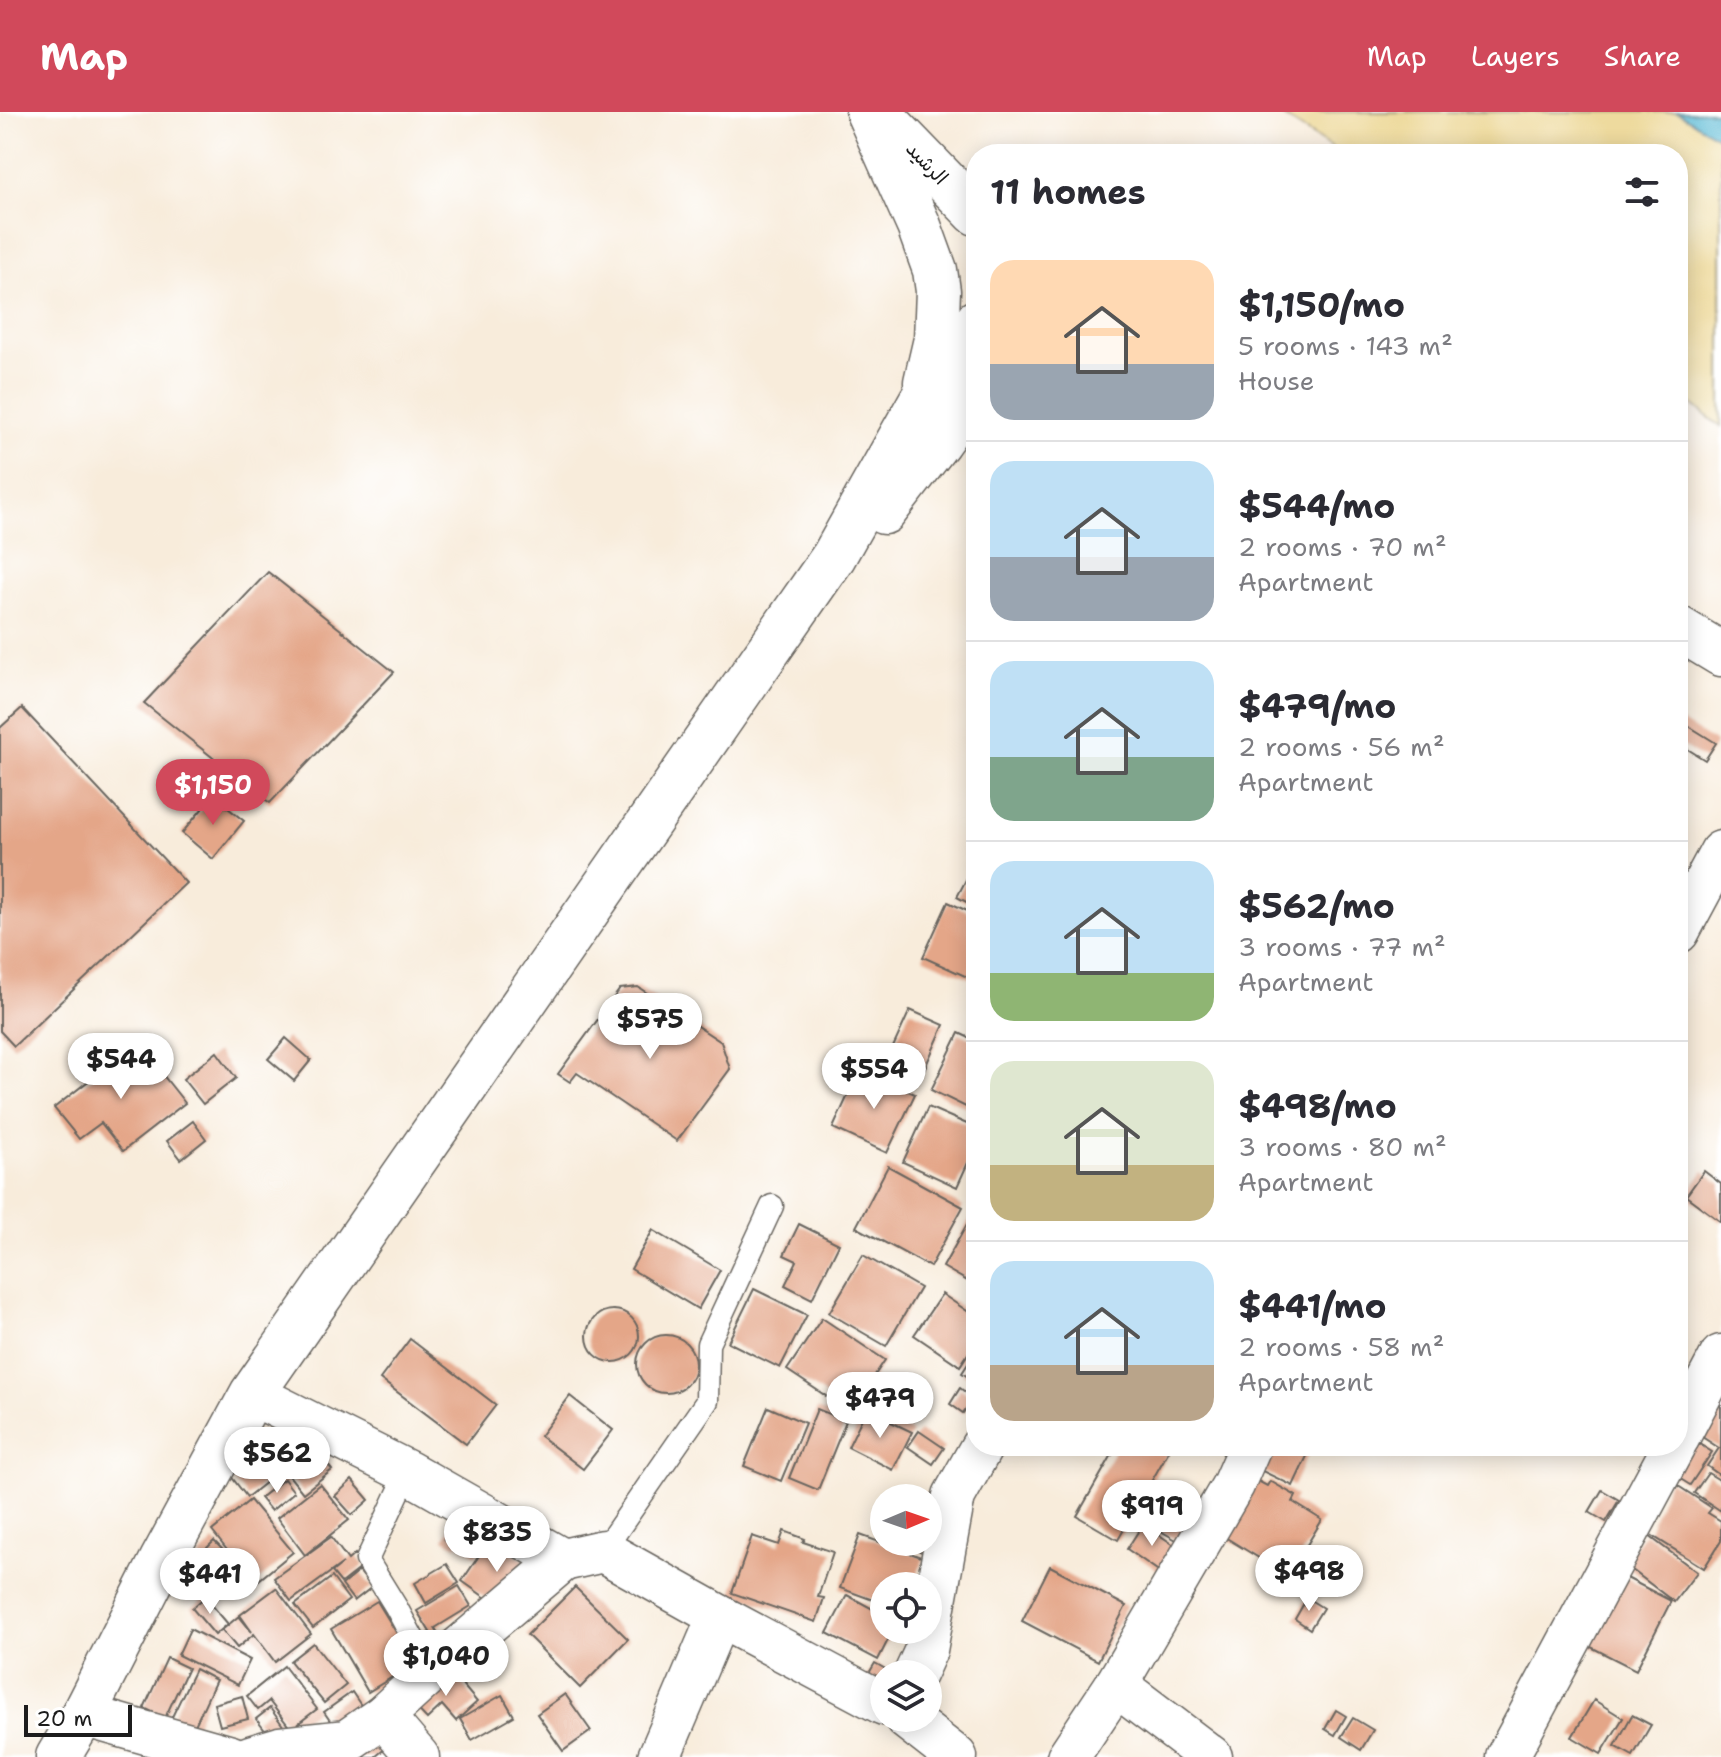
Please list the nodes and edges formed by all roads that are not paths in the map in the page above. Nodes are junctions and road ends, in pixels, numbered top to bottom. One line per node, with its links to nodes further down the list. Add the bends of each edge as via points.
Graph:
1 (868, 112): 5 (street, via 935,270 936,339)
2 (878, 112): 3 (street, الرشيد)
3 (966, 203)
4 (966, 336): 5 (street)
5 (921, 401): 9 (street)
6 (966, 403): 8 (street)
7 (966, 424): 8 (street)
8 (939, 441): 9 (street, via 881,515)
9 (834, 556): 16 (street)
10 (1688, 636): 11 (street)
11 (1721, 654)
12 (1721, 852): 13 (street)
13 (1688, 913)
14 (772, 1206): 22 (lane, via 708,1344 707,1401)
15 (1721, 1356): 17 (street)
16 (252, 1394): 21 (street); 29 (street)
17 (1688, 1419)
18 (976, 1456): 25 (street, via 954,1496)
19 (1246, 1456): 27 (street)
20 (1669, 1456): 40 (street)
21 (408, 1472): 23 (street); 26 (lane, via 367,1560)
22 (603, 1551): 23 (street); 24 (street)
23 (563, 1560): 26 (street)
24 (719, 1616): 28 (street); 36 (street)
25 (921, 1660)
26 (431, 1672): 30 (street)
27 (1116, 1685): 38 (street); 39 (street)
28 (870, 1697)
29 (83, 1715): 32 (street); 33 (street)
30 (383, 1716): 34 (street, via 347,1741); 35 (street)
31 (924, 1732): 37 (street)
32 (58, 1757)
33 (231, 1757)
34 (250, 1757)
35 (418, 1757)
36 (659, 1757)
37 (956, 1757)
38 (1068, 1757)
39 (1211, 1757)
40 (1507, 1757)

